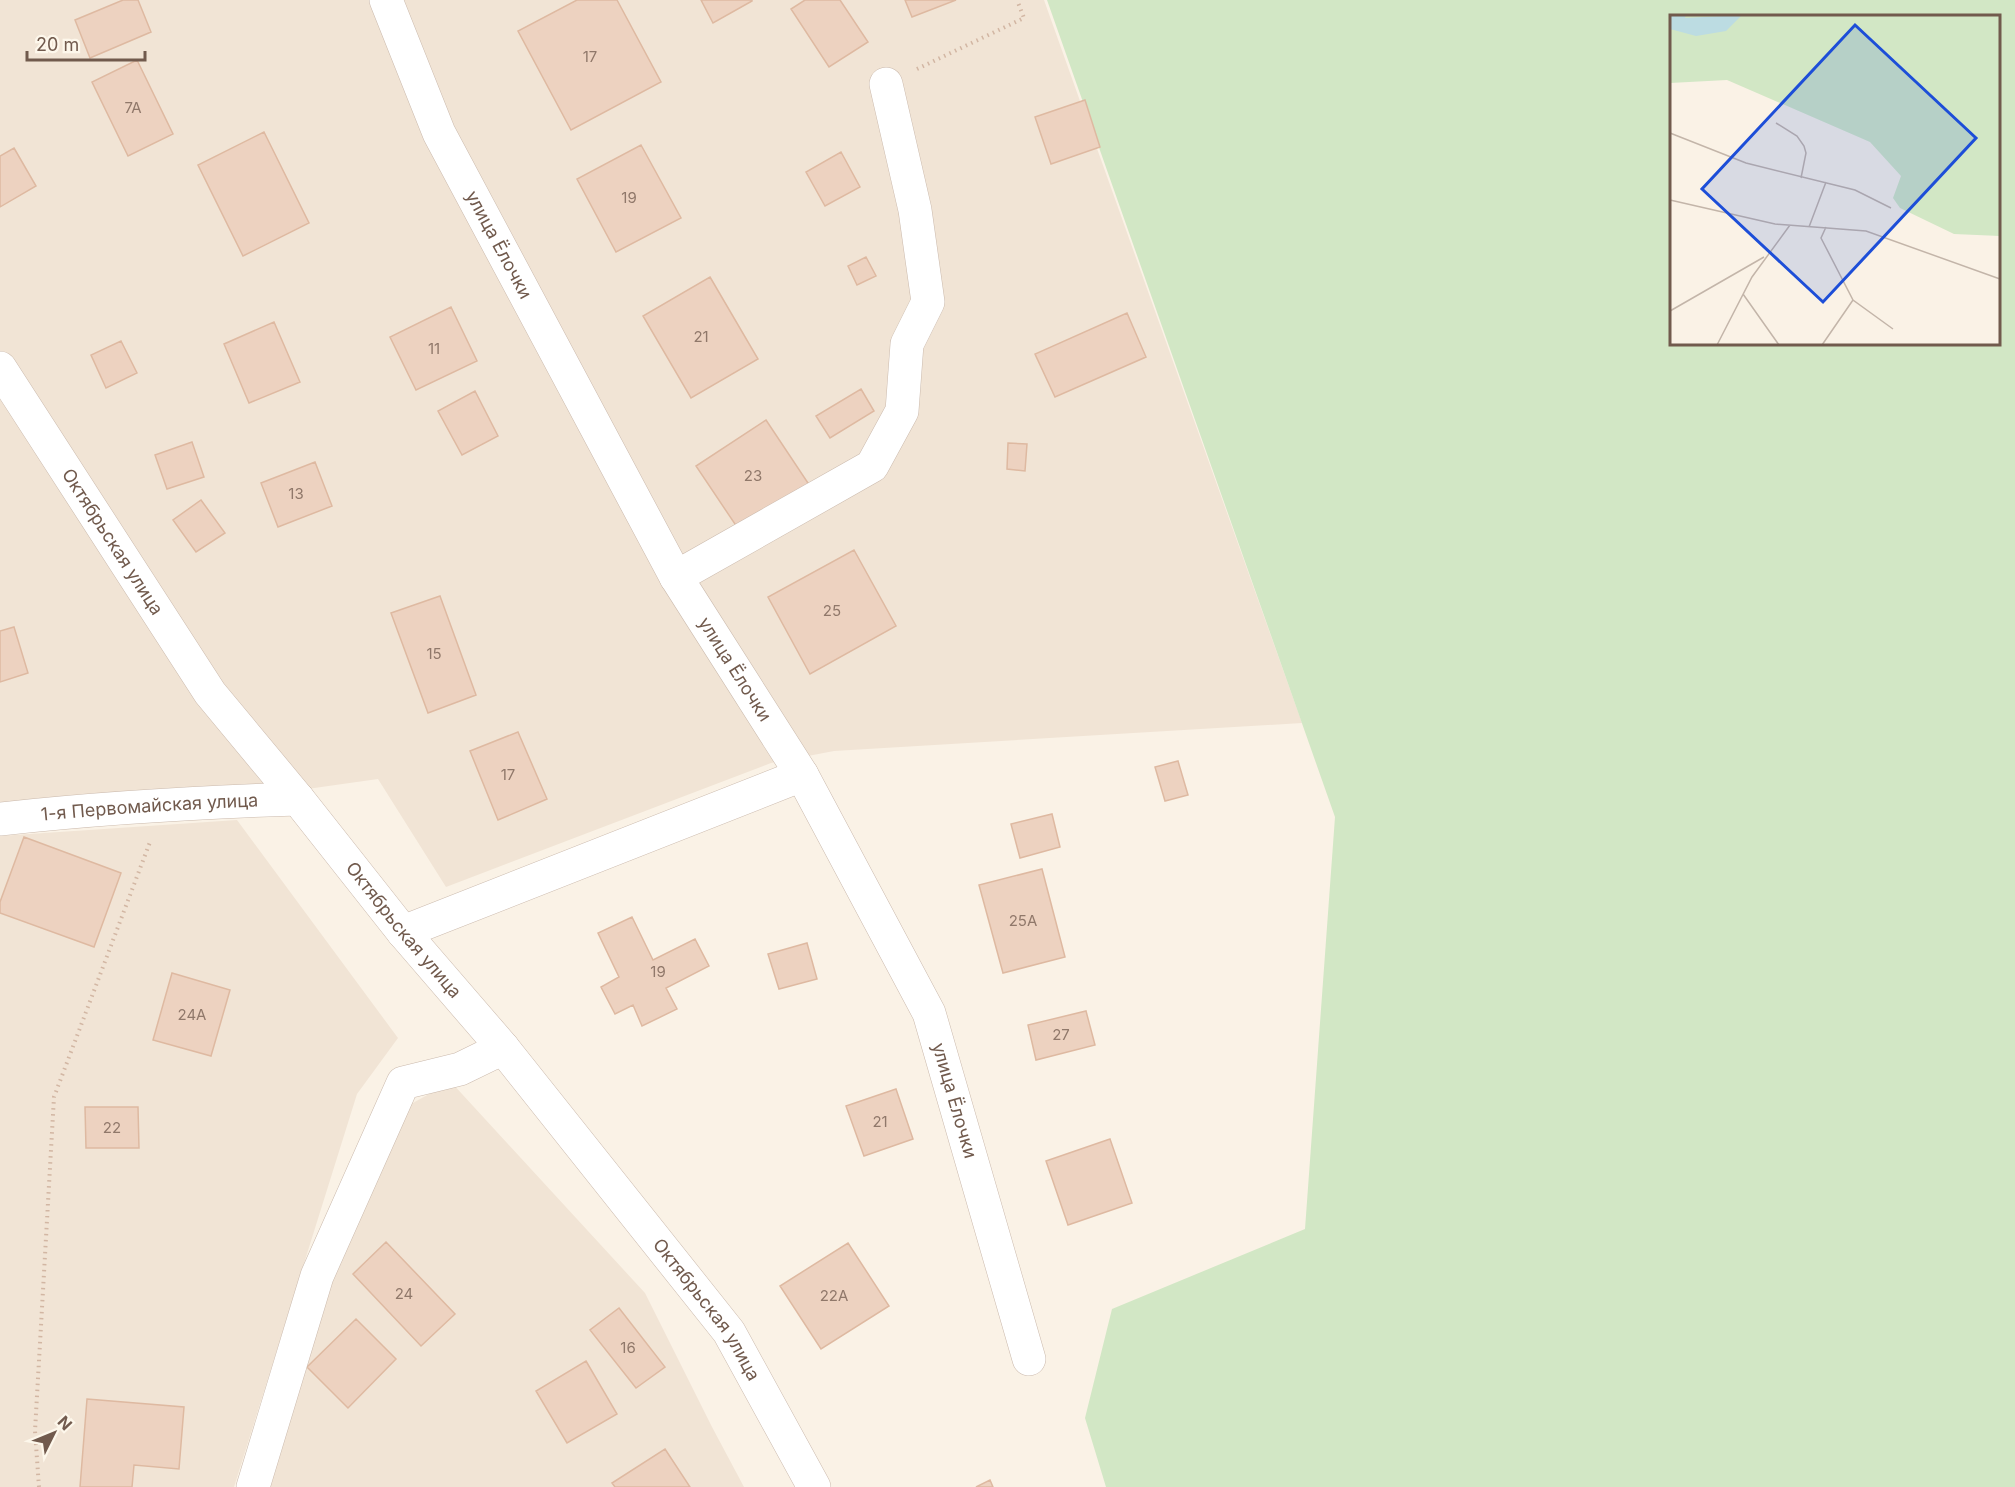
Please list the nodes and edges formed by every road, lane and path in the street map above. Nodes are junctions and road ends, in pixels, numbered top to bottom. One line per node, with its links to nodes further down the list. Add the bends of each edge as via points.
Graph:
1 (386, 0): 5 (street, улица Ёлочки, via 439,133)
2 (1017, 0): 3 (path, via 1024,18)
3 (886, 84): 5 (street, via 915,210 928,302 907,344 902,411 872,466)
4 (0, 368): 7 (street, Октябрьская улица, via 210,693)
5 (676, 577): 6 (street, улица Ёлочки)
6 (802, 775): 10 (street); 12 (street, улица Ёлочки, via 929,1013)
7 (298, 799): 8 (street, 1-я Первомайская улица); 10 (street, Октябрьская улица)
8 (164, 805): 9 (street, 1-я Первомайская улица); 13 (path, via 54,1096 35,1431)
9 (0, 819)
10 (403, 932): 11 (street, Октябрьская улица)
11 (503, 1048): 14 (street, via 460,1069 403,1083 317,1276); 15 (street, Октябрьская улица, via 729,1332)
12 (1029, 1359)
13 (39, 1487)
14 (253, 1487)
15 (814, 1487)

